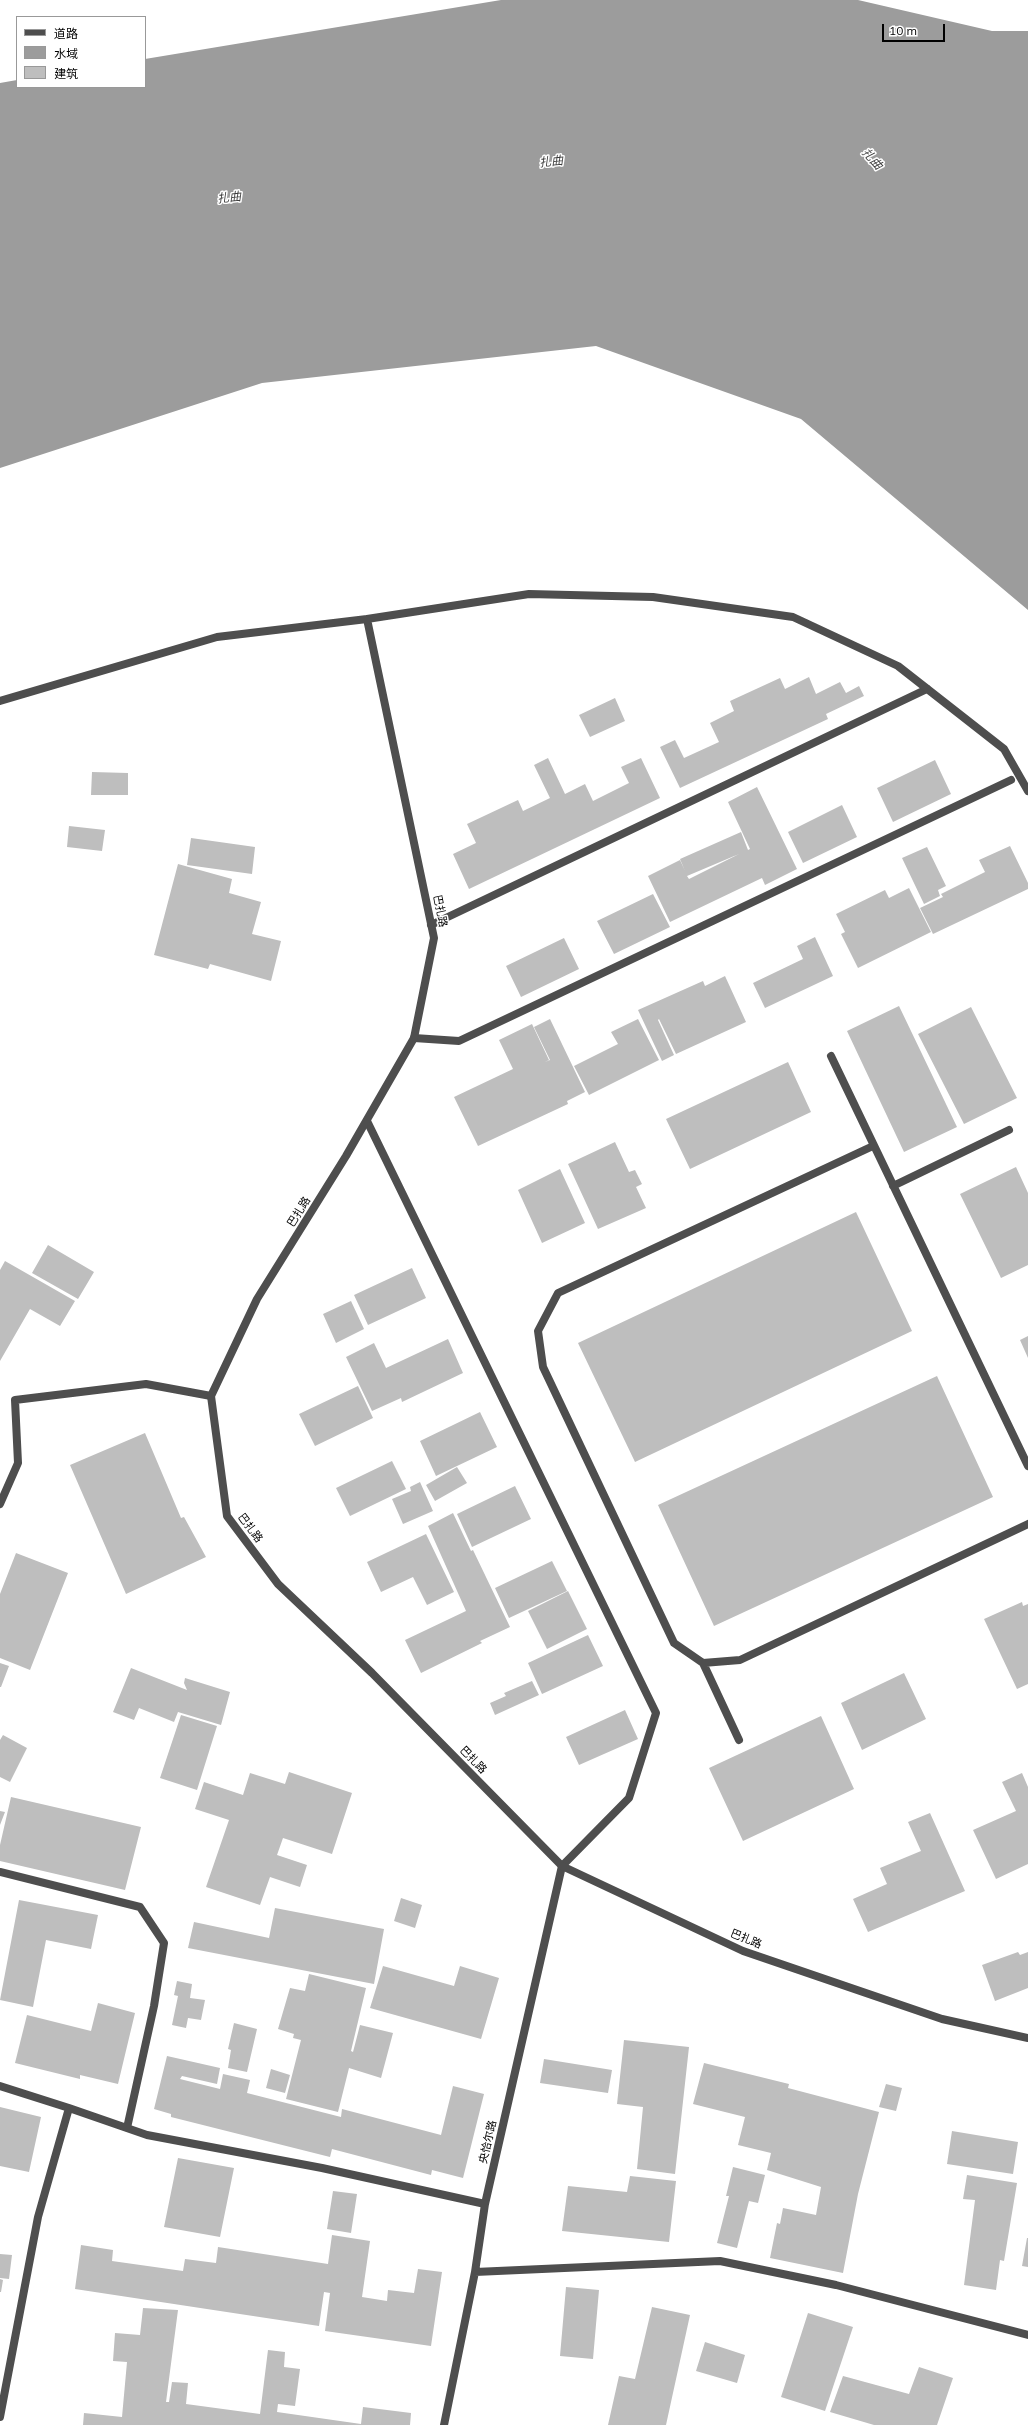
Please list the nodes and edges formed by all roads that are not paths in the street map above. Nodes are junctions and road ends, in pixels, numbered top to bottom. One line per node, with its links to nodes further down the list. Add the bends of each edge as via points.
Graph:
1 (367, 619): 2 (street, via 529,594 653,597 794,617 898,666); 3 (street, via 218,637); 6 (street, 巴扎路)
2 (927, 689): 5 (street, via 1004,749); 6 (street)
3 (0, 701)
4 (1011, 780): 7 (street, via 459,1041)
5 (1028, 791)
6 (431, 925): 7 (street, 巴扎路, via 434,938)
7 (414, 1038): 9 (street, 巴扎路)
8 (831, 1056): 11 (street)
9 (367, 1121): 13 (street, 巴扎路, via 257,1299); 19 (street, via 656,1713 629,1798)
10 (1009, 1130): 12 (street)
11 (873, 1146): 12 (street); 17 (street, via 558,1293 538,1331 543,1367 674,1643)
12 (893, 1186): 14 (street)
13 (211, 1396): 15 (street, via 146,1384 15,1400 18,1463); 19 (street, 巴扎路, via 226,1516 278,1584 372,1673)
14 (1028, 1466)
15 (0, 1504)
16 (1028, 1524): 17 (street, via 740,1660)
17 (703, 1663): 18 (street)
18 (739, 1740)
19 (562, 1866): 21 (street, 巴扎路, via 742,1951 942,2019); 25 (street, 央恰尔路)
20 (0, 1872): 24 (street, via 140,1908 164,1943 154,2006)
21 (1028, 2038)
22 (0, 2086): 23 (street)
23 (69, 2108): 24 (street); 28 (street, via 38,2217)
24 (127, 2128): 25 (street, via 146,2135 322,2168)
25 (485, 2204): 26 (street, 央恰尔路)
26 (475, 2272): 27 (street, via 720,2261 836,2285); 29 (street, 央恰尔路)
27 (1028, 2335)
28 (0, 2417)
29 (444, 2425)

